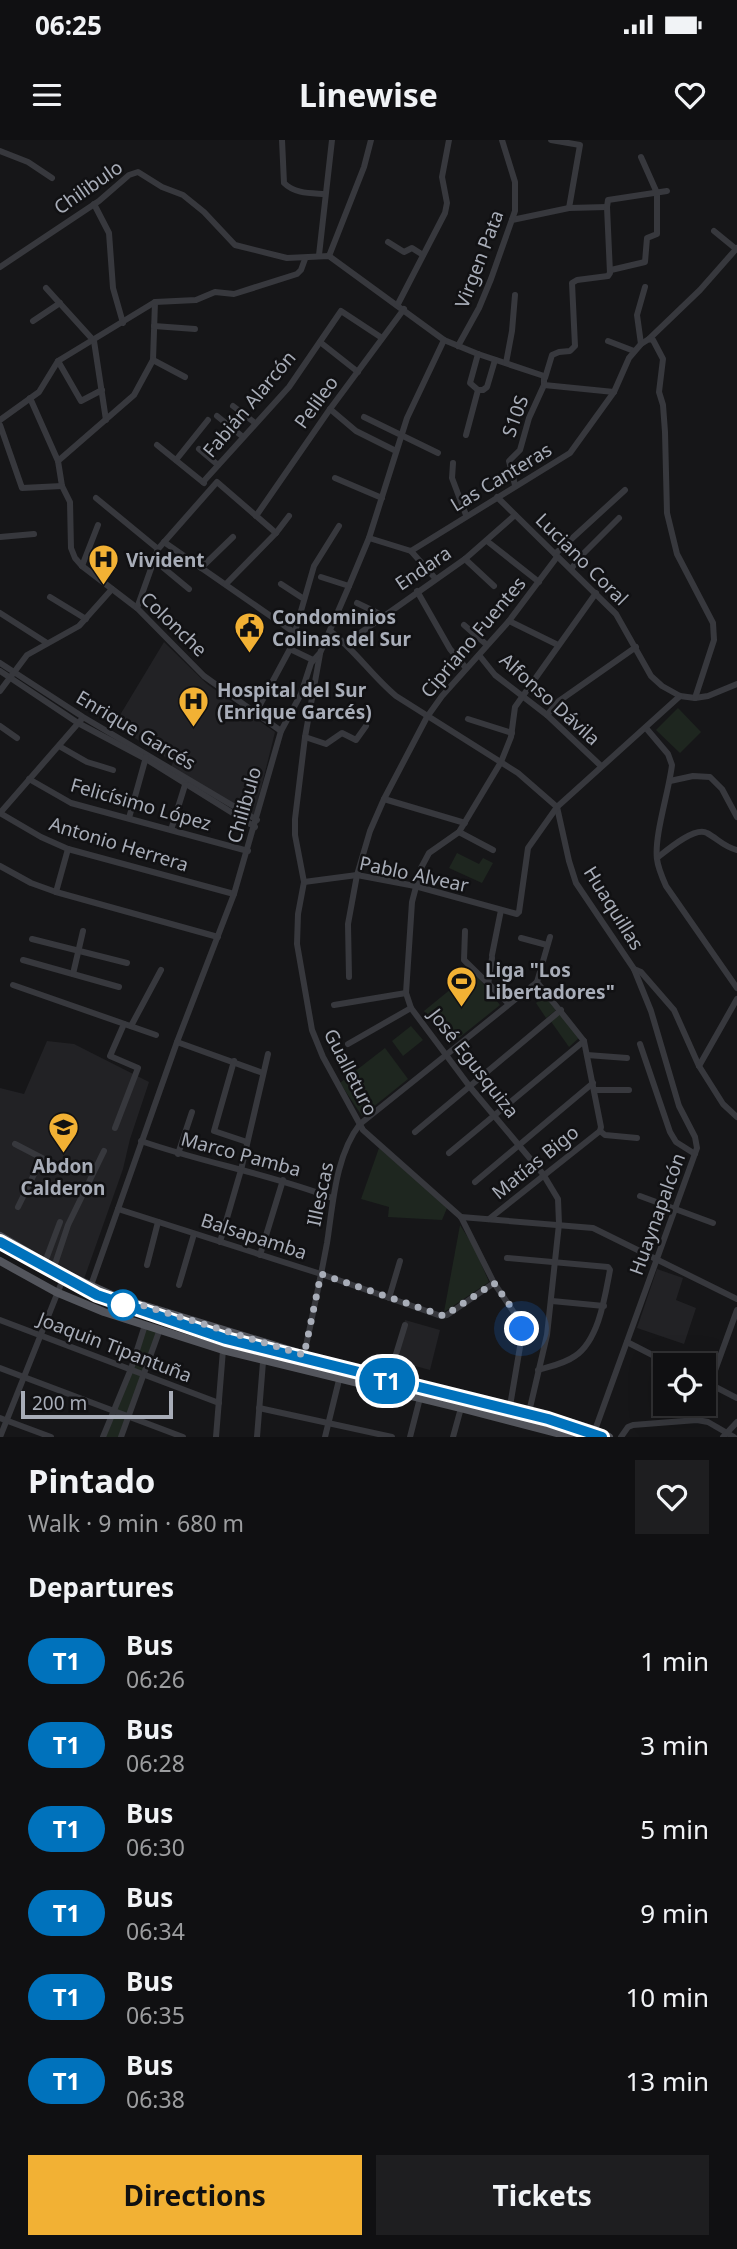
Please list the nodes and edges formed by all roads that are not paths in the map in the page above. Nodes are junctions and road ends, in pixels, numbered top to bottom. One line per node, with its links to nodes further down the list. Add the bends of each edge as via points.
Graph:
1 (282, 140): 12 (street, via 284,183 306,193)
2 (332, 140): 12 (street)
3 (371, 140): 22 (street)
4 (449, 140): 21 (street, Pelileo, via 442,177 445,214)
5 (502, 140): 16 (street, Virgen Pata, via 515,183)
6 (551, 140): 15 (street, via 580,145)
7 (0, 151): 9 (street)
8 (642, 157): 11 (street)
9 (52, 178)
10 (667, 191): 11 (street)
11 (657, 193): 14 (street, via 613,198); 25 (street, via 658,231 648,238 645,262)
12 (325, 194): 20 (street)
13 (94, 204): 23 (street, Chilibulo, via 138,172 183,195 235,246); 24 (street, Chilibulo); 33 (street, via 110,237 113,288)
14 (607, 207): 15 (street); 25 (street)
15 (569, 208): 16 (street)
16 (512, 220): 43 (street, Virgen Pata, via 483,298)
17 (714, 231): 19 (street)
18 (388, 242): 21 (street)
19 (736, 248): 37 (street, Las Canteras)
20 (319, 255): 22 (street); 23 (street)
21 (423, 255): 31 (street, Pelileo)
22 (329, 256): 31 (street, S10S)
23 (305, 259): 29 (street, via 297,274 234,294 215,292 196,300)
24 (0, 267)
25 (611, 270): 52 (street, via 608,276 572,283 575,346 552,355)
26 (46, 288): 30 (street)
27 (645, 288): 42 (street, via 637,315)
28 (515, 295): 49 (street)
29 (155, 302): 33 (street); 34 (street)
30 (60, 303): 32 (street); 39 (street)
31 (401, 307): 36 (street, Pelileo); 38 (street, S10S)
32 (33, 321)
33 (123, 323): 39 (street)
34 (155, 326): 35 (street); 46 (street)
35 (195, 329)
36 (382, 338): 41 (street, Fabián Alarcón, via 341,311); 50 (street, Pelileo)
37 (649, 339): 42 (street, Las Canteras); 146 (street, via 657,344 663,359 659,392 667,513 677,554 713,623 712,649)
38 (444, 340): 43 (street, S10S); 65 (street, Chilibulo)
39 (94, 341): 48 (street); 53 (street)
40 (608, 341): 44 (street)
41 (320, 342): 50 (street); 64 (street, Fabián Alarcón, via 289,387)
42 (641, 344): 44 (street, Las Canteras)
43 (458, 346): 45 (street, S10S)
44 (634, 351): 55 (street, Las Canteras)
45 (478, 354): 47 (street, S10S); 54 (street, via 470,384)
46 (153, 360): 51 (street); 61 (street, via 134,395)
47 (495, 360): 49 (street, S10S); 54 (street, via 486,388)
48 (58, 361): 53 (street, via 81,401); 56 (street, via 41,390)
49 (506, 363): 52 (street, S10S)
50 (358, 372): 58 (street, Pelileo)
51 (185, 377)
52 (544, 381): 55 (street); 78 (street, S10S, via 520,450 509,460)
53 (102, 390): 61 (street)
54 (478, 390): 66 (street)
55 (614, 392): 78 (street, Las Canteras, via 570,453)
56 (30, 398): 63 (street); 73 (street)
57 (233, 406): 64 (street)
58 (330, 409): 70 (street, via 356,430); 87 (street, Pelileo)
59 (217, 415): 67 (street)
60 (364, 417): 65 (street)
61 (106, 420): 73 (street)
62 (208, 420): 72 (street)
63 (0, 422): 79 (street, via 22,488)
64 (255, 423): 67 (street, Fabián Alarcón)
65 (401, 435): 70 (street, Chilibulo); 71 (street)
66 (466, 435)
67 (243, 437): 75 (street, Fabián Alarcón)
68 (157, 445): 72 (street)
69 (200, 449): 75 (street)
70 (396, 451): 84 (street, Chilibulo)
71 (438, 453)
72 (176, 460): 77 (street)
73 (58, 461): 79 (street)
74 (453, 463): 85 (street, via 452,481)
75 (218, 465): 77 (street, Fabián Alarcón)
76 (335, 478): 84 (street)
77 (203, 482): 80 (street)
78 (515, 485): 82 (street, Las Canteras)
79 (62, 486): 104 (street, via 71,508 71,548)
80 (211, 489): 87 (street, Fabián Alarcón, via 217,482); 98 (street, Fabián Alarcón)
81 (625, 490): 101 (street, Cipriano Fuentes)
82 (497, 496): 85 (street, Las Canteras); 86 (street, Luciano Coral)
83 (96, 498): 99 (street)
84 (382, 498): 96 (street, Chilibulo)
85 (467, 515): 100 (street, Las Canteras)
86 (515, 515): 97 (street, Endara); 101 (street, Luciano Coral)
87 (256, 516): 92 (street)
88 (289, 516): 92 (street)
89 (619, 518): 106 (street)
90 (98, 525): 104 (street)
91 (339, 526): 119 (street, via 314,566)
92 (276, 533): 110 (street)
93 (34, 534): 94 (street)
94 (0, 537)
95 (233, 537): 105 (street)
96 (369, 538): 100 (street); 112 (street, Chilibulo)
97 (486, 541): 102 (street, Endara); 109 (street)
98 (164, 542): 99 (street, Fabián Alarcón); 105 (street)
99 (158, 549): 103 (street, Fabián Alarcón)
100 (411, 551): 108 (street)
101 (556, 556): 106 (street, Luciano Coral); 109 (street, Cipriano Fuentes)
102 (465, 559): 108 (street, Endara); 113 (street)
103 (154, 560): 115 (street); 121 (street, Fabián Alarcón)
104 (82, 566): 114 (street, Colonche)
105 (201, 568): 110 (street)
106 (571, 569): 117 (street, Luciano Coral)
107 (321, 577): 112 (street)
108 (435, 578): 116 (street, Endara)
109 (539, 582): 125 (street, Cipriano Fuentes)
110 (226, 584): 128 (street)
111 (281, 584): 119 (street)
112 (349, 586): 127 (street, Chilibulo)
113 (494, 586)
114 (112, 589): 121 (street, Colonche); 124 (street)
115 (189, 589)
116 (417, 590): 123 (street, Endara); 139 (street)
117 (596, 593): 132 (street, José Egusquiza); 133 (street, Luciano Coral)
118 (50, 597): 124 (street)
119 (304, 599): 128 (street)
120 (357, 603): 123 (street)
121 (137, 608): 147 (street, Colonche, via 204,676)
122 (0, 613): 129 (street)
123 (382, 615): 130 (street, Endara)
124 (86, 619): 129 (street)
125 (509, 621): 131 (street, Cipriano Fuentes); 132 (street)
126 (464, 625): 131 (street)
127 (330, 631): 130 (street); 135 (street, Chilibulo)
128 (295, 633): 134 (street)
129 (47, 642): 141 (street, via 27,655)
130 (346, 643): 149 (street, via 383,684)
131 (487, 645): 136 (street, Cipriano Fuentes)
132 (558, 645): 144 (street, José Egusquiza)
133 (636, 646): 145 (street, Luciano Coral, via 651,676); 148 (street, via 559,701)
134 (290, 649): 137 (street); 147 (street)
135 (320, 653): 137 (street, Chilibulo); 157 (street, Gualleturo)
136 (479, 655): 139 (street, Cipriano Fuentes); 144 (street, Alfonso Dávila, via 495,675)
137 (313, 660): 155 (street, Chilibulo)
138 (0, 663): 141 (street, Enrique Garcés)
139 (466, 668): 149 (street, Cipriano Fuentes)
140 (0, 671): 141 (street, Enrique Garcés)
141 (11, 675): 143 (street); 151 (street, Enrique Garcés)
142 (735, 686): 146 (street, Luciano Coral)
143 (0, 691)
144 (523, 695): 148 (street, Alfonso Dávila); 156 (street, José Egusquiza, via 514,709)
145 (680, 696): 146 (street, Luciano Coral); 154 (street)
146 (695, 698)
147 (256, 712): 155 (street, Colonche)
148 (547, 715): 162 (street, Alfonso Dávila)
149 (427, 717): 161 (street); 167 (street, Cipriano Fuentes)
150 (468, 719): 156 (street)
151 (81, 720): 159 (street); 160 (street, Enrique Garcés)
152 (0, 726): 158 (street)
153 (366, 726): 157 (street, via 356,740 342,733 326,744)
154 (646, 728): 162 (street); 165 (street, via 668,754)
155 (281, 731): 172 (street, Chilibulo)
156 (512, 733): 161 (street, José Egusquiza)
157 (305, 737): 183 (street, Gualleturo, via 295,819)
158 (17, 738)
159 (59, 746): 163 (street); 164 (street)
160 (146, 757): 166 (street, Enrique Garcés); 171 (street)
161 (500, 761): 168 (street); 173 (street, José Egusquiza)
162 (601, 766): 168 (street)
163 (113, 770)
164 (29, 779): 169 (street); 171 (street, Felicísimo López, via 71,803)
165 (670, 781): 170 (street, via 710,777); 180 (street)
166 (186, 782): 172 (street, Enrique Garcés); 174 (street)
167 (384, 799): 173 (street); 182 (street, Cipriano Fuentes)
168 (557, 807): 187 (street, Pablo Alvear, via 528,848 519,912); 195 (street, Huaquillas, via 576,883)
169 (0, 813): 176 (street, Antonio Herrera)
170 (737, 817)
171 (129, 818): 174 (street, Felicísimo López)
172 (256, 823): 179 (street, Chilibulo)
173 (464, 823): 175 (street, José Egusquiza)
174 (171, 830): 179 (street, Felicísimo López)
175 (459, 832): 177 (street); 184 (street, José Egusquiza, via 429,853)
176 (68, 849): 185 (street); 186 (street, Antonio Herrera)
177 (493, 850)
178 (737, 850): 180 (street, via 698,831)
179 (247, 851): 186 (street, Chilibulo)
180 (657, 858): 203 (street, via 666,886)
181 (0, 866): 185 (street)
182 (357, 875): 183 (street, Pablo Alvear); 184 (street, Pablo Alvear); 198 (street, Cipriano Fuentes, via 348,924)
183 (303, 882): 230 (street, Gualleturo, via 297,944 312,1030)
184 (415, 886): 187 (street, Pablo Alvear); 204 (street, José Egusquiza)
185 (56, 892): 190 (street)
186 (234, 894): 190 (street, Chilibulo)
187 (501, 911): 201 (street)
188 (83, 931): 197 (street)
189 (465, 931): 201 (street, via 464,960)
190 (218, 937): 214 (street, Chilibulo)
191 (521, 938): 199 (street, via 548,941)
192 (32, 939): 194 (street)
193 (23, 960): 197 (street)
194 (127, 963)
195 (634, 969): 222 (street, Huaquillas, via 674,1010); 242 (street, Huaynapalcón, via 679,1106 695,1137)
196 (161, 970): 211 (street)
197 (73, 974): 202 (street)
198 (349, 977)
199 (536, 983): 206 (street); 209 (street, Matías Bigo)
200 (13, 985): 210 (street)
201 (488, 985): 206 (street)
202 (119, 987)
203 (737, 988)
204 (406, 993): 207 (street); 208 (street, José Egusquiza)
205 (737, 999): 222 (street)
206 (509, 1004): 218 (street)
207 (334, 1005)
208 (411, 1008): 215 (street); 218 (street, José Egusquiza)
209 (561, 1010): 213 (street, Matías Bigo); 225 (street)
210 (124, 1024): 211 (street); 231 (street, via 110,1056 138,1068)
211 (131, 1026): 212 (street)
212 (156, 1035)
213 (584, 1041): 219 (street, Matías Bigo); 228 (street)
214 (177, 1042): 221 (street); 235 (street, Chilibulo)
215 (348, 1044)
216 (640, 1044): 242 (street, via 670,1132 676,1142)
217 (268, 1054): 223 (street)
218 (446, 1055): 225 (street, José Egusquiza); 230 (street)
219 (587, 1055): 220 (street); 224 (street, Matías Bigo)
220 (627, 1058)
221 (234, 1061): 223 (street); 236 (street, via 214,1131)
222 (699, 1066): 229 (street, Huaquillas)
223 (263, 1073): 236 (street)
224 (594, 1086): 226 (street); 232 (street, Matías Bigo); 238 (street)
225 (470, 1087): 228 (street, José Egusquiza); 233 (street)
226 (629, 1090)
227 (192, 1112): 241 (street)
228 (494, 1115): 238 (street, José Egusquiza); 240 (street)
229 (737, 1117)
230 (359, 1124): 248 (street, Illescas, via 347,1146); 252 (street, Gualleturo)
231 (116, 1128)
232 (600, 1131): 234 (street); 244 (street, Matías Bigo)
233 (415, 1132)
234 (637, 1138)
235 (141, 1140): 241 (street, Marco Pamba); 251 (street, Chilibulo)
236 (247, 1142): 243 (street)
237 (15, 1144): 249 (street, via 42,1158)
238 (518, 1144): 244 (street, José Egusquiza); 246 (street)
239 (104, 1151): 269 (street, via 68,1225)
240 (449, 1153)
241 (178, 1154): 243 (street, Marco Pamba)
242 (695, 1154): 250 (street, Huaynapalcón)
243 (241, 1170): 245 (street, Marco Pamba); 260 (street)
244 (543, 1174): 253 (street, Matías Bigo); 257 (street, José Egusquiza, via 558,1199)
245 (283, 1180): 248 (street, Marco Pamba); 261 (street)
246 (475, 1182)
247 (640, 1196): 250 (street)
248 (332, 1198): 271 (street, Illescas)
249 (18, 1208)
250 (675, 1208): 256 (street); 263 (street, Huaynapalcón)
251 (118, 1209): 255 (street, Balsapamba); 274 (street, Chilibulo)
252 (461, 1217): 253 (street); 272 (street, Gualleturo)
253 (489, 1219): 257 (street)
254 (60, 1222): 266 (street)
255 (158, 1222): 258 (street, Balsapamba); 268 (street)
256 (713, 1223)
257 (559, 1224): 263 (street, via 593,1228); 267 (street, José Egusquiza)
258 (194, 1234): 260 (street, Balsapamba); 273 (street)
259 (0, 1236): 266 (main road)
260 (220, 1242): 261 (street, Balsapamba)
261 (260, 1255): 271 (street, Balsapamba)
262 (507, 1258): 267 (street)
263 (657, 1259): 277 (street); 287 (street, Huaynapalcón)
264 (0, 1261): 275 (main road)
265 (400, 1261): 276 (street)
266 (45, 1262): 269 (main road)
267 (555, 1263): 278 (street, José Egusquiza); 279 (street, via 610,1268)
268 (148, 1265)
269 (54, 1267): 270 (main road)
270 (65, 1274): 274 (main road); 275 (street)
271 (321, 1274): 276 (street, Balsapamba); 289 (street, Illescas)
272 (494, 1283): 276 (street, Balsapamba, via 444,1316); 304 (street, Gualleturo, via 522,1329)
273 (178, 1285)
274 (90, 1289): 285 (main road)
275 (56, 1292): 282 (main road); 286 (street)
276 (389, 1298)
277 (737, 1299)
278 (552, 1301): 279 (street); 295 (street, José Egusquiza)
279 (604, 1306): 295 (street, via 581,1352)
280 (737, 1310): 291 (street)
281 (0, 1320): 286 (street, Joaquin Tipantuña)
282 (145, 1325): 284 (main road); 294 (street)
283 (405, 1325): 298 (street)
284 (160, 1329): 288 (main road); 296 (street)
285 (227, 1333): 288 (street); 289 (main road)
286 (40, 1335): 294 (street, Joaquin Tipantuña); 297 (street)
287 (627, 1342): 290 (street); 318 (street, Huaynapalcón)
288 (223, 1350): 292 (main road); 303 (street)
289 (304, 1355): 298 (main road)
290 (653, 1355)
291 (716, 1361)
292 (262, 1362): 299 (main road); 305 (street)
293 (0, 1368): 297 (street)
294 (131, 1369): 296 (street, Joaquin Tipantuña); 308 (street)
295 (538, 1370): 307 (street, José Egusquiza)
296 (144, 1374): 303 (street, Joaquin Tipantuña); 311 (street)
297 (24, 1377): 308 (street); 313 (street)
298 (389, 1377): 304 (main road)
299 (339, 1380): 301 (main road); 316 (street)
300 (716, 1388): 302 (street)
301 (421, 1398): 306 (main road); 331 (street)
302 (737, 1398)
303 (219, 1404): 327 (street)
304 (510, 1406): 307 (main road)
305 (260, 1408): 316 (street); 328 (street)
306 (461, 1408): 317 (main road); 332 (street)
307 (529, 1411): 309 (main road); 317 (street, José Egusquiza)
308 (114, 1412): 311 (street); 324 (street)
309 (549, 1416): 312 (main road); 319 (main road)
310 (698, 1416): 314 (street)
311 (128, 1418): 325 (street); 326 (street)
312 (558, 1418): 318 (main road); 320 (main road)
313 (3, 1419): 322 (street); 323 (street)
314 (697, 1420): 321 (street, via 708,1422); 335 (street, via 633,1425)
315 (737, 1422): 321 (street)
316 (329, 1423): 329 (street); 330 (street)
317 (530, 1426): 319 (main road)
318 (595, 1430): 334 (main road)
319 (543, 1435): 320 (main road)
320 (555, 1435): 333 (main road)
321 (724, 1435): 336 (street)
322 (0, 1437)
323 (51, 1437)
324 (103, 1437)
325 (121, 1437)
326 (183, 1437)
327 (216, 1437)
328 (257, 1437)
329 (325, 1437)
330 (392, 1437)
331 (410, 1437)
332 (453, 1437)
333 (572, 1437)
334 (609, 1437)
335 (621, 1437)
336 (734, 1437)

